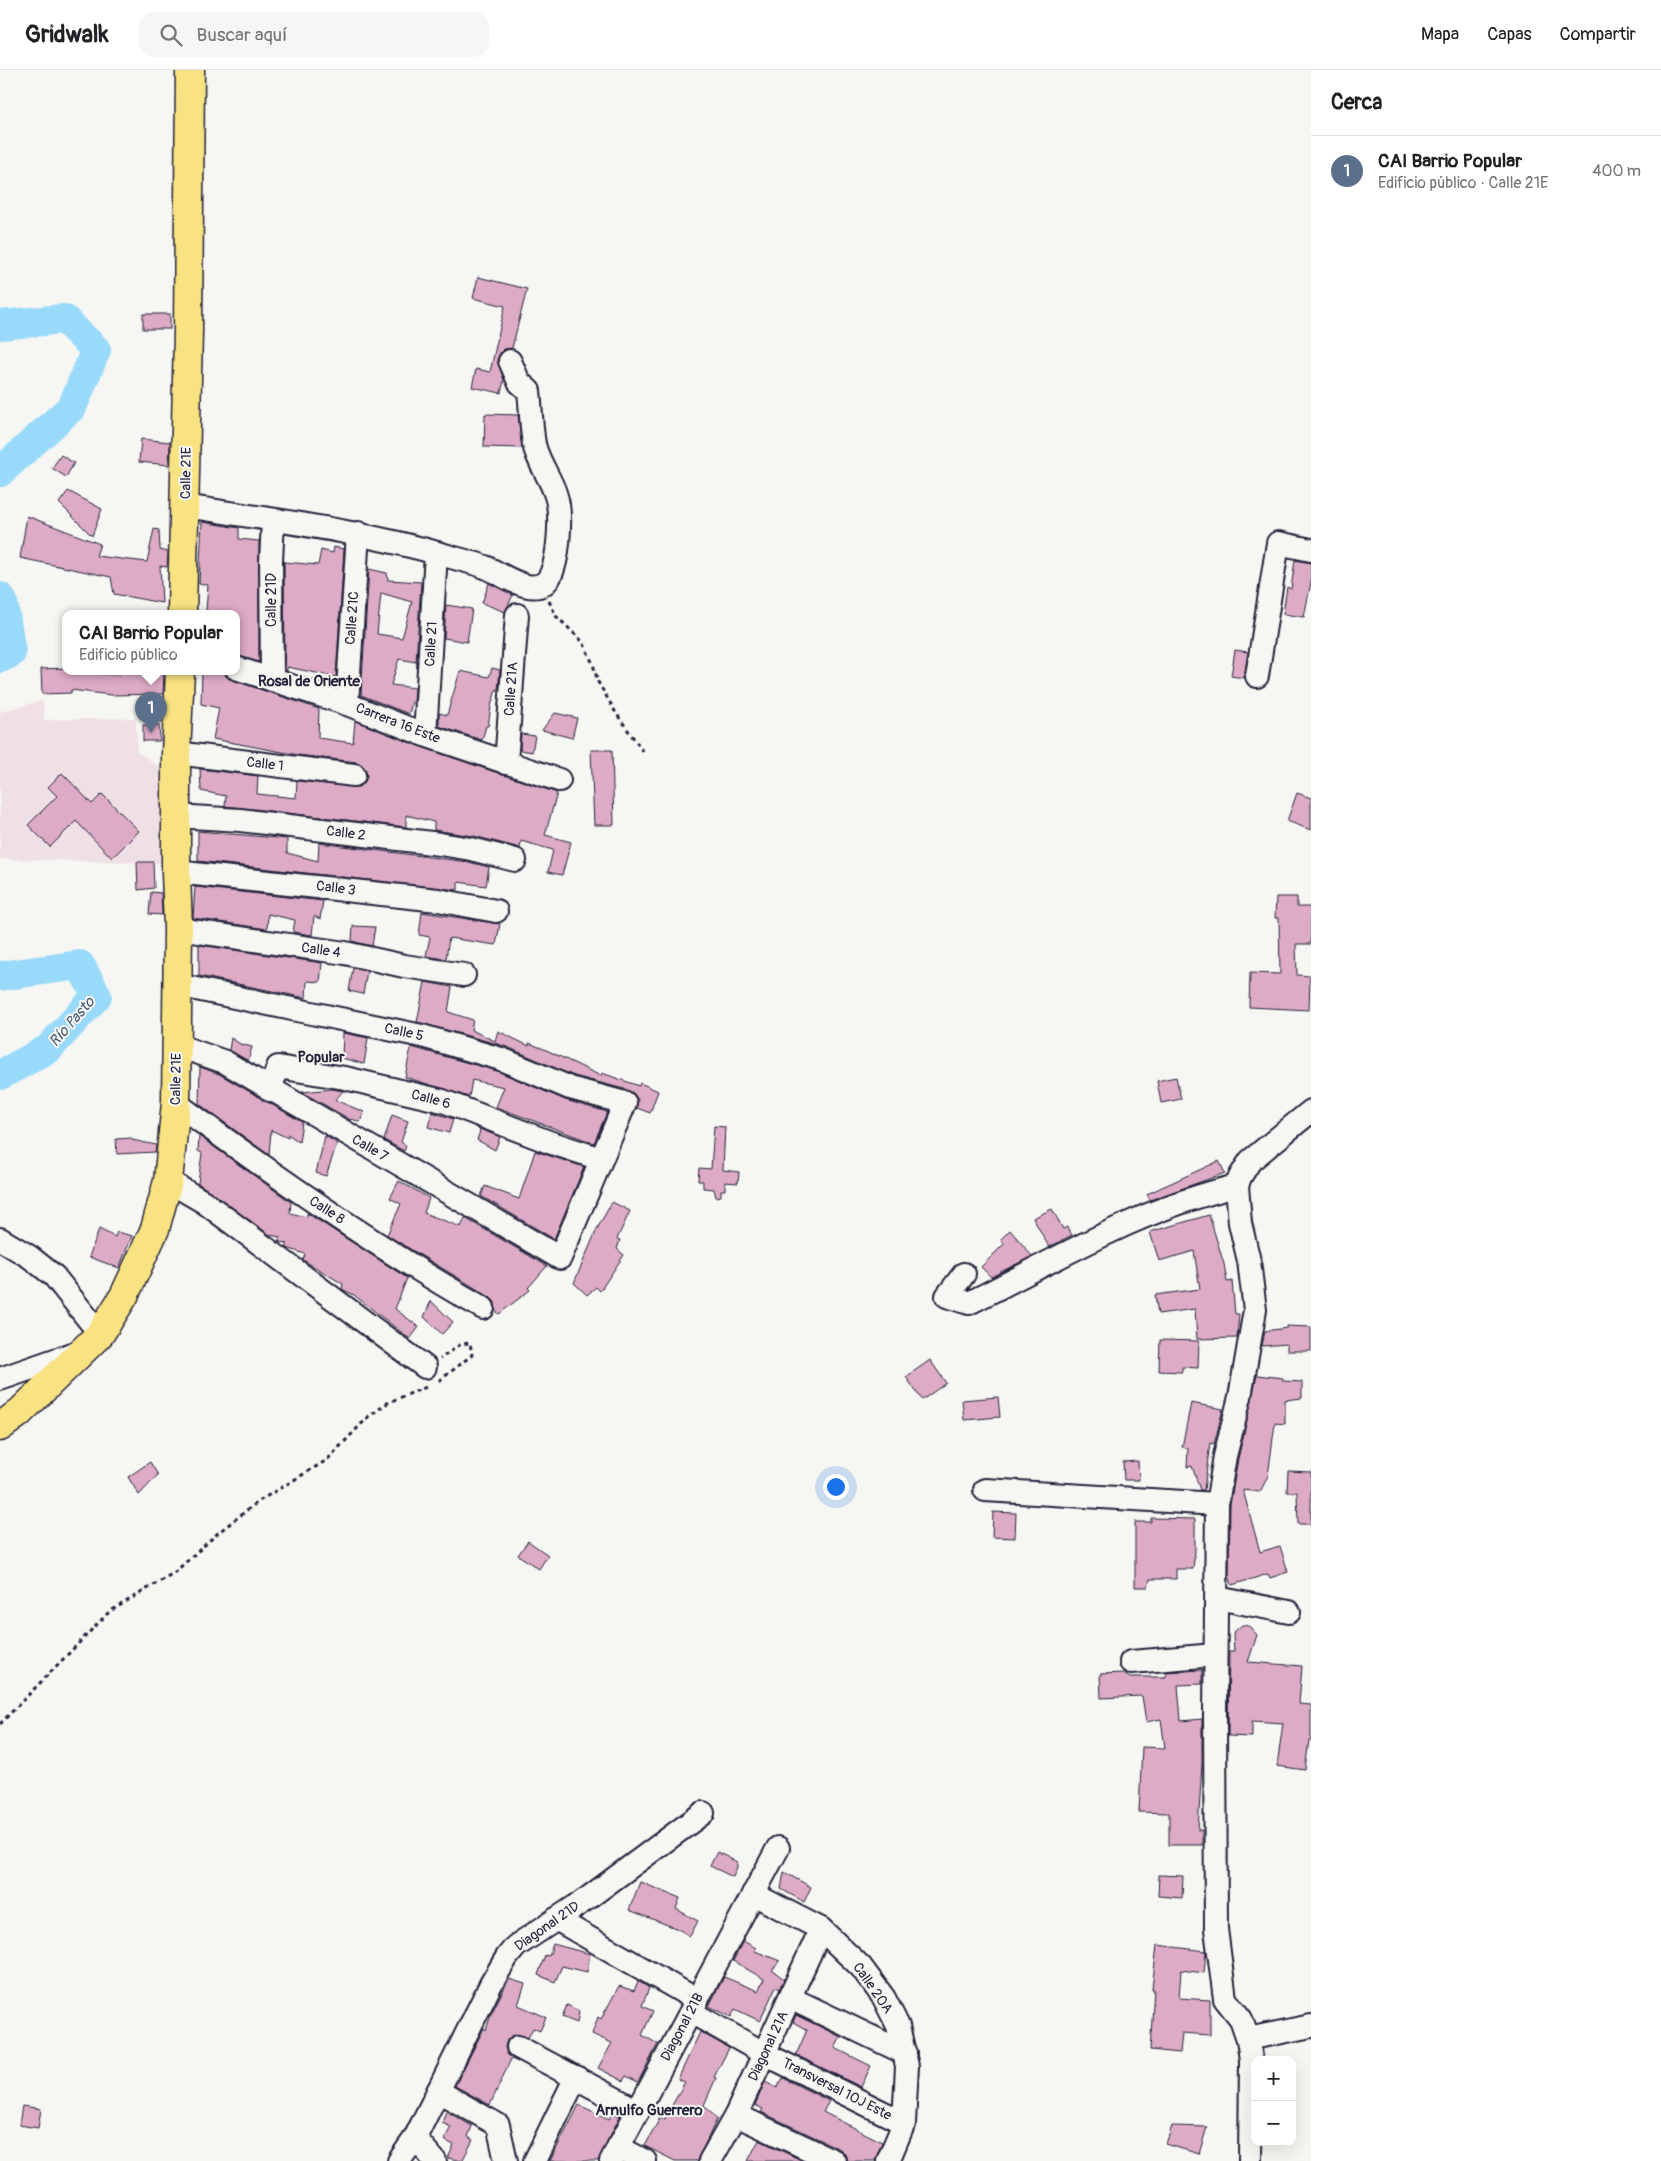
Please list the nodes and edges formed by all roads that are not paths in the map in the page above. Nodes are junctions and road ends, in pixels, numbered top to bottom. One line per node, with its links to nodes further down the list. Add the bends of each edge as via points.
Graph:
1 (190, 70): 3 (main road, Calle 21E)
2 (510, 361): 7 (street, via 519,382 529,391 534,444 556,496 559,529 555,559 548,579 532,586 519,585 485,567)
3 (185, 506): 4 (street); 8 (main road, Calle 21E)
4 (273, 520): 5 (street); 13 (street, Calle 21D)
5 (358, 533): 7 (street); 14 (street, Calle 21C)
6 (1311, 550): 12 (street, via 1278,543)
7 (436, 552): 15 (street, Calle 21)
8 (182, 610)
9 (517, 615): 17 (street, Calle 21A)
10 (240, 669): 13 (street, Carrera 16 Este)
11 (180, 675): 16 (main road, Calle 21E)
12 (1257, 676)
13 (272, 680): 14 (street, Carrera 16 Este)
14 (347, 704): 15 (street, Carrera 16 Este)
15 (425, 734): 17 (street, Carrera 16 Este)
16 (176, 753): 18 (street, Calle 1); 20 (main road, Calle 21E)
17 (506, 763): 19 (street, Carrera 16 Este)
18 (354, 775)
19 (559, 780)
20 (176, 816): 21 (street, Calle 2, via 240,820 471,848); 22 (main road, Calle 21E)
21 (515, 860)
22 (176, 872): 23 (street, Calle 3, via 438,900); 24 (main road, Calle 21E)
23 (496, 912)
24 (178, 929): 25 (street, Calle 4, via 345,953); 26 (main road, Calle 21E)
25 (464, 975)
26 (177, 986): 27 (main road, Calle 21E); 31 (street, Calle 5, via 422,1036 501,1059 570,1088 625,1104)
27 (176, 1045): 28 (street, Calle 7, via 225,1062); 29 (main road, Calle 21E)
28 (270, 1090): 31 (street, Calle 6, via 278,1067 345,1078 443,1101); 31 (street, Calle 7, via 560,1258)
29 (176, 1103): 32 (main road, Calle 21E); 36 (street, Calle 8, via 267,1171)
30 (1311, 1111): 33 (street, via 1250,1161)
31 (601, 1159)
32 (168, 1181): 37 (main road, Calle 21E, via 155,1229 124,1296); 38 (street, via 204,1202)
33 (1237, 1186): 35 (street, via 1179,1203 1115,1228 969,1302 947,1296); 42 (street, via 1255,1310)
34 (0, 1239): 37 (street, via 54,1276)
35 (964, 1274)
36 (483, 1308)
37 (92, 1342): 39 (street); 40 (main road, Calle 21E)
38 (425, 1367)
39 (0, 1379)
40 (0, 1427)
41 (985, 1490): 42 (street)
42 (1217, 1504): 43 (street)
43 (1217, 1598): 44 (street); 45 (street)
44 (1289, 1612)
45 (1215, 1655): 46 (street); 55 (street, via 1216,1929 1225,1999 1240,2019)
46 (1132, 1662)
47 (702, 1813): 50 (street, Diagonal 21D)
48 (778, 1848): 49 (street, Diagonal 21B)
49 (753, 1894): 51 (street, Calle 20A); 53 (street, Diagonal 21B)
50 (556, 1919): 53 (street, Transversal 10J Este); 60 (street, Diagonal 21D, via 516,1946 507,1957)
51 (821, 1929): 52 (street, Diagonal 21A); 57 (street, Calle 20A, via 861,1968 884,1998 898,2026)
52 (790, 1998): 57 (street); 58 (street, Diagonal 21A)
53 (694, 2006): 58 (street, Transversal 10J Este); 61 (street, Diagonal 21B)
54 (1311, 2026): 55 (street)
55 (1248, 2039): 74 (street)
56 (518, 2047): 59 (street)
57 (905, 2053): 63 (street, Calle 20A)
58 (765, 2054): 62 (street, Diagonal 21A); 63 (street, Transversal 10J Este)
59 (576, 2077): 61 (street); 69 (street)
60 (438, 2091): 64 (street, Diagonal 21D); 68 (street, via 498,2125)
61 (638, 2111): 65 (street, Diagonal 21B)
62 (736, 2115): 71 (street, Diagonal 21A); 72 (street)
63 (904, 2123): 73 (street, Calle 20A)
64 (415, 2138): 66 (street, Diagonal 21D); 67 (street)
65 (615, 2154): 70 (street)
66 (399, 2161)
67 (435, 2161)
68 (506, 2161)
69 (535, 2161)
70 (645, 2161)
71 (710, 2161)
72 (834, 2161)
73 (888, 2161)
74 (1251, 2161)

